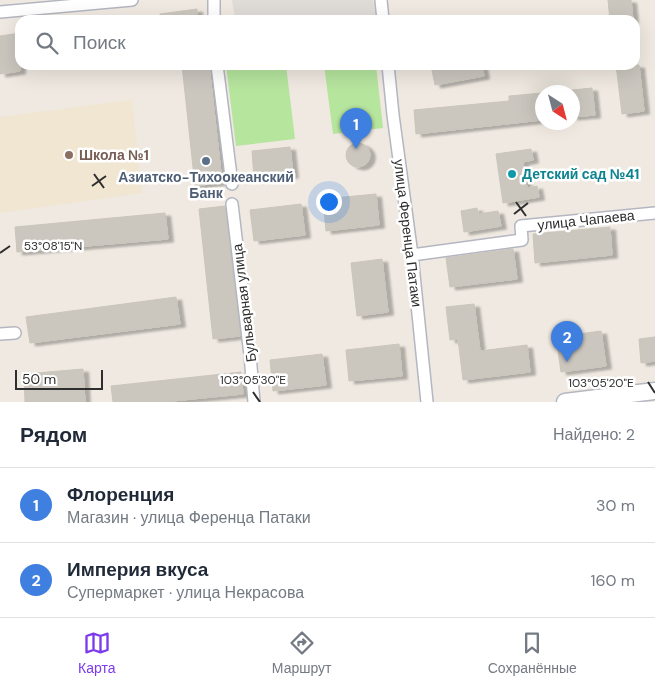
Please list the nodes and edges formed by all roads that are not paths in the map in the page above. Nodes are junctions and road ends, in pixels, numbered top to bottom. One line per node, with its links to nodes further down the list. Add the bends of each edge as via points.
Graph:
1 (132, 0): 4 (street)
2 (214, 0): 5 (street)
3 (381, 0): 6 (street)
4 (0, 12)
5 (214, 15)
6 (382, 15)
7 (218, 70): 9 (street)
8 (388, 70): 12 (street, улица Ференца Патаки)
9 (232, 184)
10 (232, 204): 16 (street, Бульварная улица)
11 (655, 213): 12 (street, улица Чапаева, via 521,226 522,240)
12 (412, 255): 17 (street, улица Ференца Патаки)
13 (14, 333): 14 (street)
14 (0, 334)
15 (655, 392): 18 (main road)
16 (254, 402)
17 (427, 402)
18 (566, 402)

